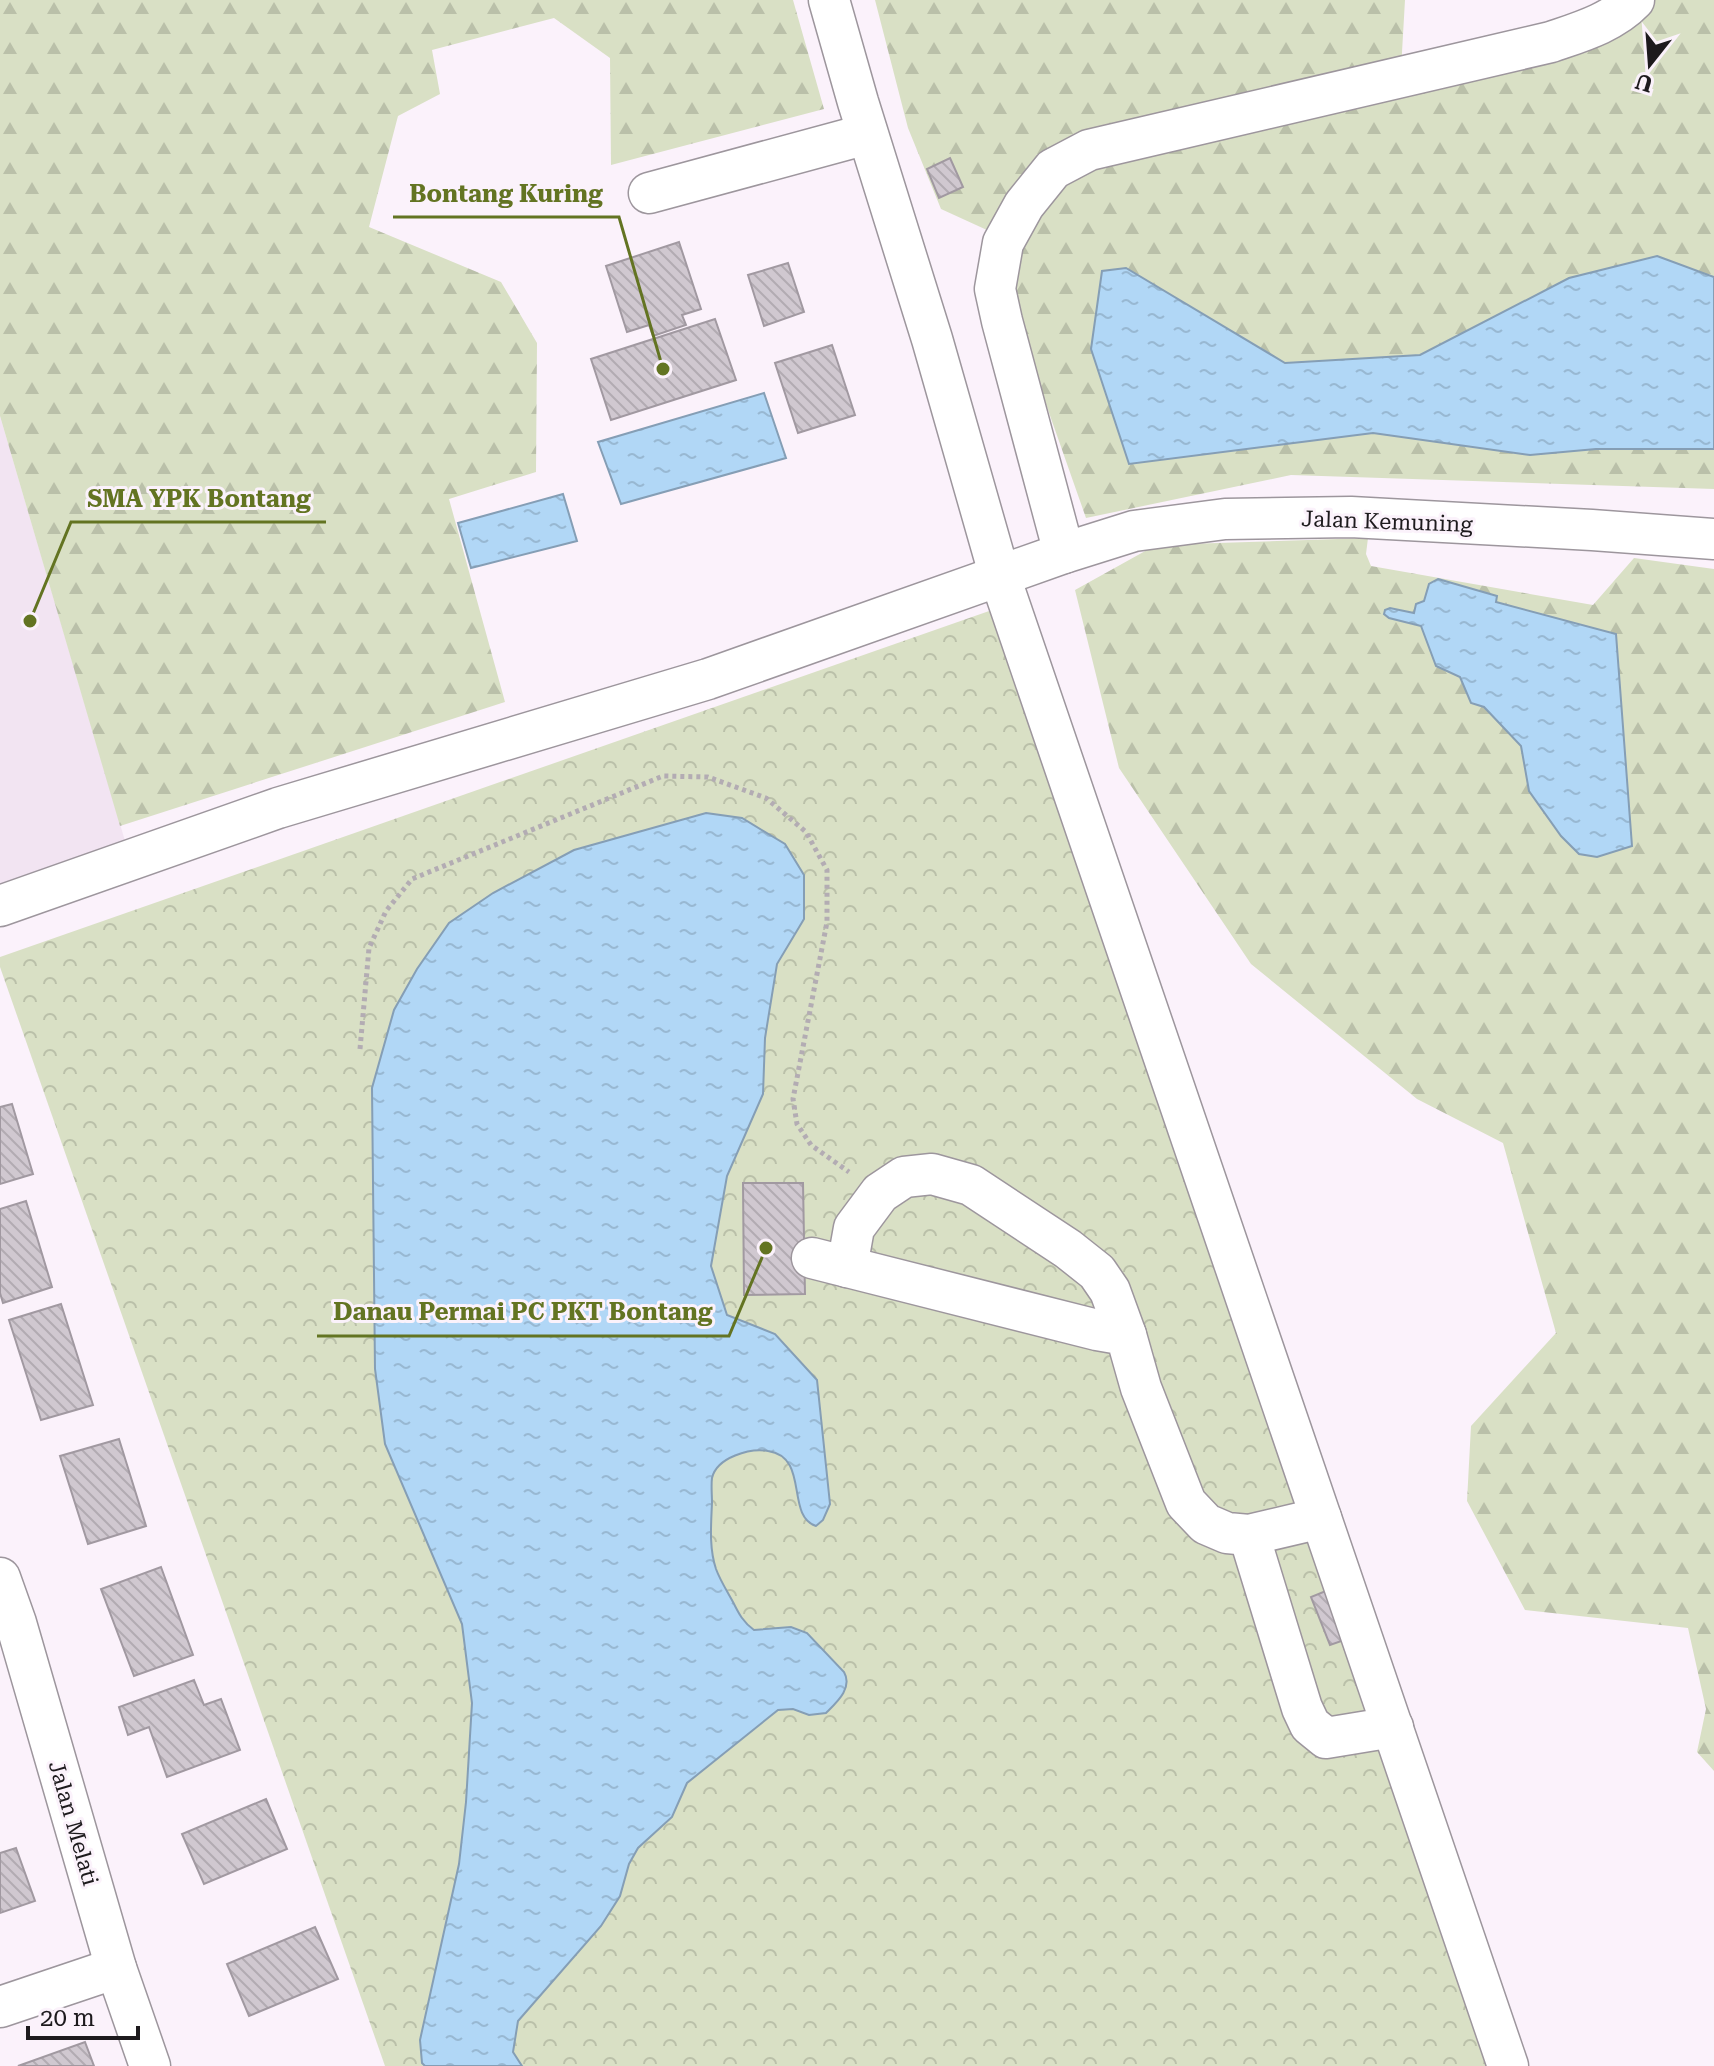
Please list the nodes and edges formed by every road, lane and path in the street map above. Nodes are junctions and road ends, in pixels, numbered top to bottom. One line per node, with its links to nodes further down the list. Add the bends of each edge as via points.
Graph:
1 (829, 0): 3 (street)
2 (1634, 0): 6 (street, via 1595,27 1551,42 1089,150 1053,169 1003,243 995,289)
3 (867, 134): 4 (street); 7 (street)
4 (649, 193)
5 (1714, 539): 6 (street, Jalan Kemuning, via 1351,517 1225,519 1134,531)
6 (1064, 553): 7 (street, Jalan Kemuning)
7 (1000, 577): 8 (street, Jalan Kemuning, via 708,679 278,808); 12 (street)
8 (0, 906)
9 (360, 1049): 10 (path, via 369,948 386,911 412,879 663,776 708,777 766,798 806,832 827,870 827,922 793,1099 797,1124 811,1145)
10 (880, 1193): 11 (street, via 904,1177 932,1174 971,1185 1097,1272); 11 (street, via 830,1262)
11 (1126, 1335): 13 (street, via 1186,1503 1206,1524)
12 (1321, 1518): 13 (street); 15 (street)
13 (1249, 1535): 15 (street, via 1310,1725 1326,1738)
14 (0, 1578): 16 (street, Jalan Melati)
15 (1393, 1727): 19 (street)
16 (116, 1968): 17 (street); 18 (street, Jalan Melati)
17 (0, 2007)
18 (150, 2066)
19 (1508, 2066)

